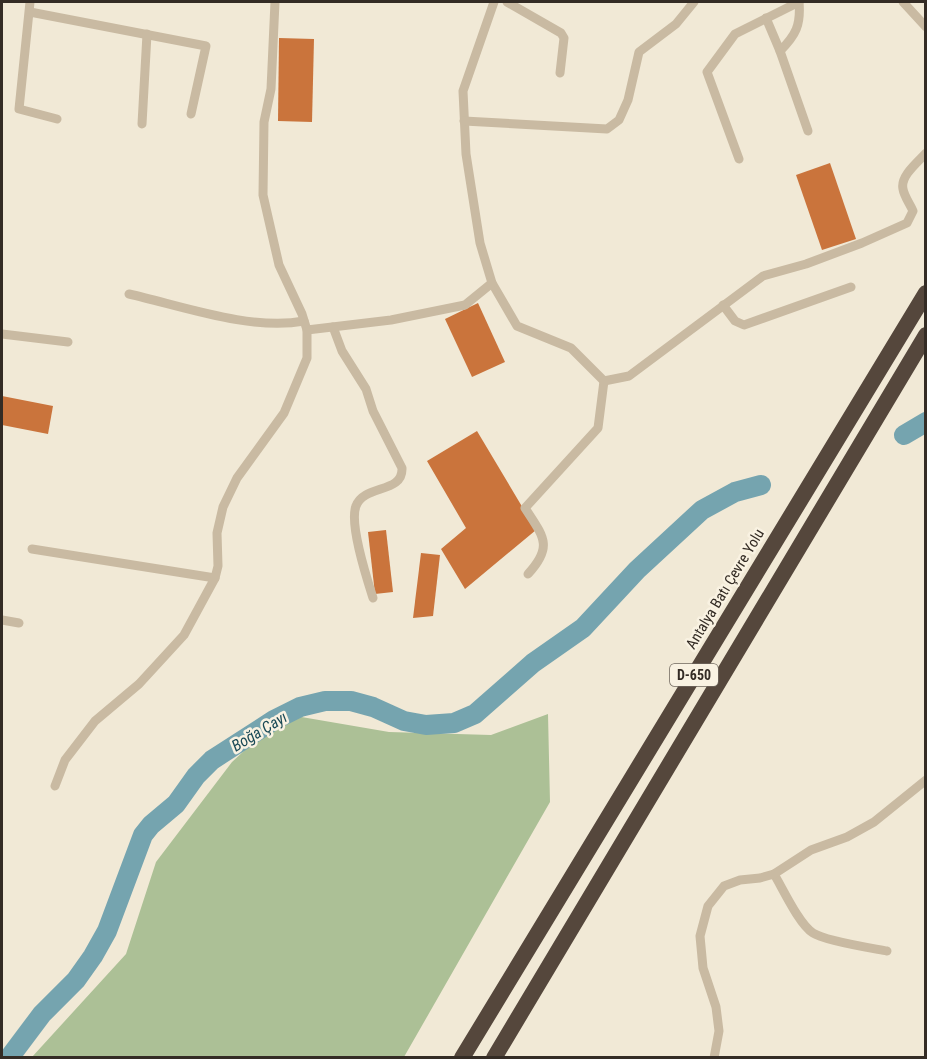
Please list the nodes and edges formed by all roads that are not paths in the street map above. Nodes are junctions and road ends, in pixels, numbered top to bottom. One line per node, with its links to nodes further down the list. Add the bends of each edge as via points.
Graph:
1 (30, 2): 8 (street)
2 (275, 2): 26 (street, via 271,89 264,122 263,195 279,265)
3 (494, 2): 16 (street, via 463,91)
4 (507, 2): 13 (street, via 561,33)
5 (694, 2): 16 (street, via 676,24 639,52 628,100 619,120 607,129)
6 (799, 2): 9 (street); 12 (street, via 797,29)
7 (903, 2): 10 (street)
8 (30, 12): 11 (street); 15 (street, via 19,109)
9 (766, 18): 12 (street); 20 (street, via 735,34 707,72)
10 (926, 27)
11 (147, 34): 14 (street, via 206,46); 17 (street)
12 (780, 51): 18 (street)
13 (561, 73)
14 (191, 114)
15 (57, 119)
16 (464, 121): 21 (street, via 480,243)
17 (142, 124)
18 (808, 131)
19 (926, 153): 25 (street, via 903,183 913,211 907,223 806,264 764,276)
20 (739, 159)
21 (492, 283): 27 (street, via 465,305); 31 (street, via 517,326 571,348)
22 (851, 287): 25 (street, via 744,324 735,321)
23 (926, 293): 42 (highway, Antalya Batı Çevre Yolu / D-650)
24 (129, 294): 26 (street, via 226,317)
25 (723, 306): 31 (street, via 629,376)
26 (306, 325): 27 (street); 34 (street, via 307,358 284,413 237,478 223,507 217,533)
27 (333, 327): 35 (street, via 402,468 396,484 367,494 355,509 365,575)
28 (2, 334): 30 (street)
29 (926, 335): 43 (highway)
30 (68, 342)
31 (604, 381): 33 (street, via 598,428 525,508 544,539 539,562)
32 (32, 549): 34 (street)
33 (528, 574)
34 (215, 579): 39 (street, via 184,635 139,684 95,721 65,760)
35 (373, 598)
36 (2, 620): 37 (street)
37 (19, 623)
38 (926, 780): 40 (street, via 874,822 811,850)
39 (55, 786)
40 (774, 874): 41 (street, via 813,933); 44 (street, via 724,886 708,906 700,936 703,968 719,1031)
41 (887, 951)
42 (462, 1058)
43 (494, 1058)
44 (714, 1058)

